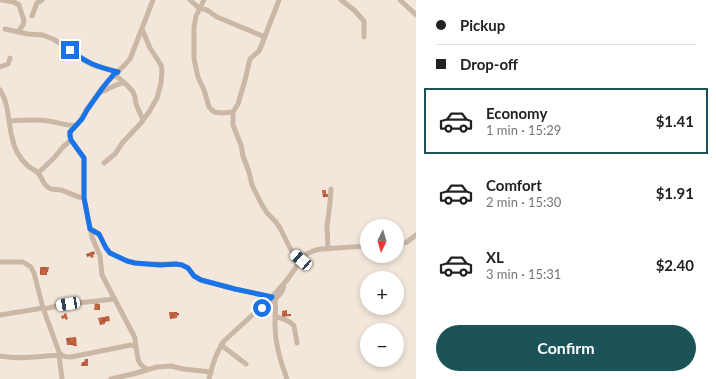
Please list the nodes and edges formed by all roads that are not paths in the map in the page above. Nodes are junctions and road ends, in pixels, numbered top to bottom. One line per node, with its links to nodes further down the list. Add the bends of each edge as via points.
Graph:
1 (2, 0): 14 (street, via 19,5 24,21)
2 (42, 0): 11 (street, via 37,3)
3 (152, 0): 13 (street)
4 (190, 0): 9 (street)
5 (204, 0): 9 (street)
6 (279, 0): 16 (street)
7 (341, 0): 15 (street, via 364,21)
8 (400, 0): 10 (street)
9 (200, 8): 16 (street); 24 (street, via 194,27 194,59 198,77 209,107 214,112)
10 (416, 15)
11 (32, 16)
12 (5, 29): 14 (street)
13 (142, 29): 19 (street, via 130,59); 26 (street, via 162,70 157,98)
14 (18, 32): 19 (street, via 53,39 85,61)
15 (364, 36)
16 (265, 38): 24 (street, via 259,51 250,59 238,104)
17 (10, 58): 18 (street, via 8,64)
18 (0, 67)
19 (116, 73): 20 (street); 22 (street)
20 (123, 83): 22 (street); 26 (street, via 133,92)
21 (0, 90): 23 (street)
22 (100, 92): 28 (street)
23 (2, 98): 25 (street)
24 (233, 112): 40 (street, via 233,128 241,145 252,185 291,250)
25 (10, 120): 27 (street, via 42,120); 32 (street, via 15,149 25,163)
26 (143, 120): 31 (street, via 115,154)
27 (66, 125): 28 (street); 29 (street)
28 (77, 125): 29 (street)
29 (70, 132): 30 (street)
30 (71, 140): 32 (street); 34 (street, via 84,158)
31 (104, 163)
32 (38, 173): 34 (street, via 47,187)
33 (331, 189): 39 (street, via 327,226)
34 (84, 198): 35 (street)
35 (90, 229): 42 (street, via 99,234 110,253 127,261 182,265 201,280); 43 (street, via 100,256 102,275)
36 (416, 235): 37 (street)
37 (404, 243)
38 (360, 247): 39 (street)
39 (328, 249): 40 (street, via 309,252)
40 (301, 260): 42 (street)
41 (0, 262): 44 (street, via 23,262 31,266)
42 (274, 298): 46 (street); 48 (street)
43 (115, 299): 44 (street); 49 (street, via 135,338)
44 (43, 308): 45 (street); 50 (street)
45 (0, 315)
46 (275, 316): 47 (street, via 293,324); 60 (street, via 278,351)
47 (297, 343)
48 (221, 345): 52 (street); 55 (street)
49 (136, 347): 50 (street, via 129,345 71,357); 53 (street, via 141,366)
50 (60, 355): 51 (street); 56 (street)
51 (0, 356)
52 (246, 364)
53 (148, 369): 54 (street); 55 (street, via 171,366)
54 (137, 372): 57 (street); 58 (street)
55 (211, 372): 59 (street)
56 (62, 379)
57 (111, 379)
58 (140, 379)
59 (209, 379)
60 (287, 379)

